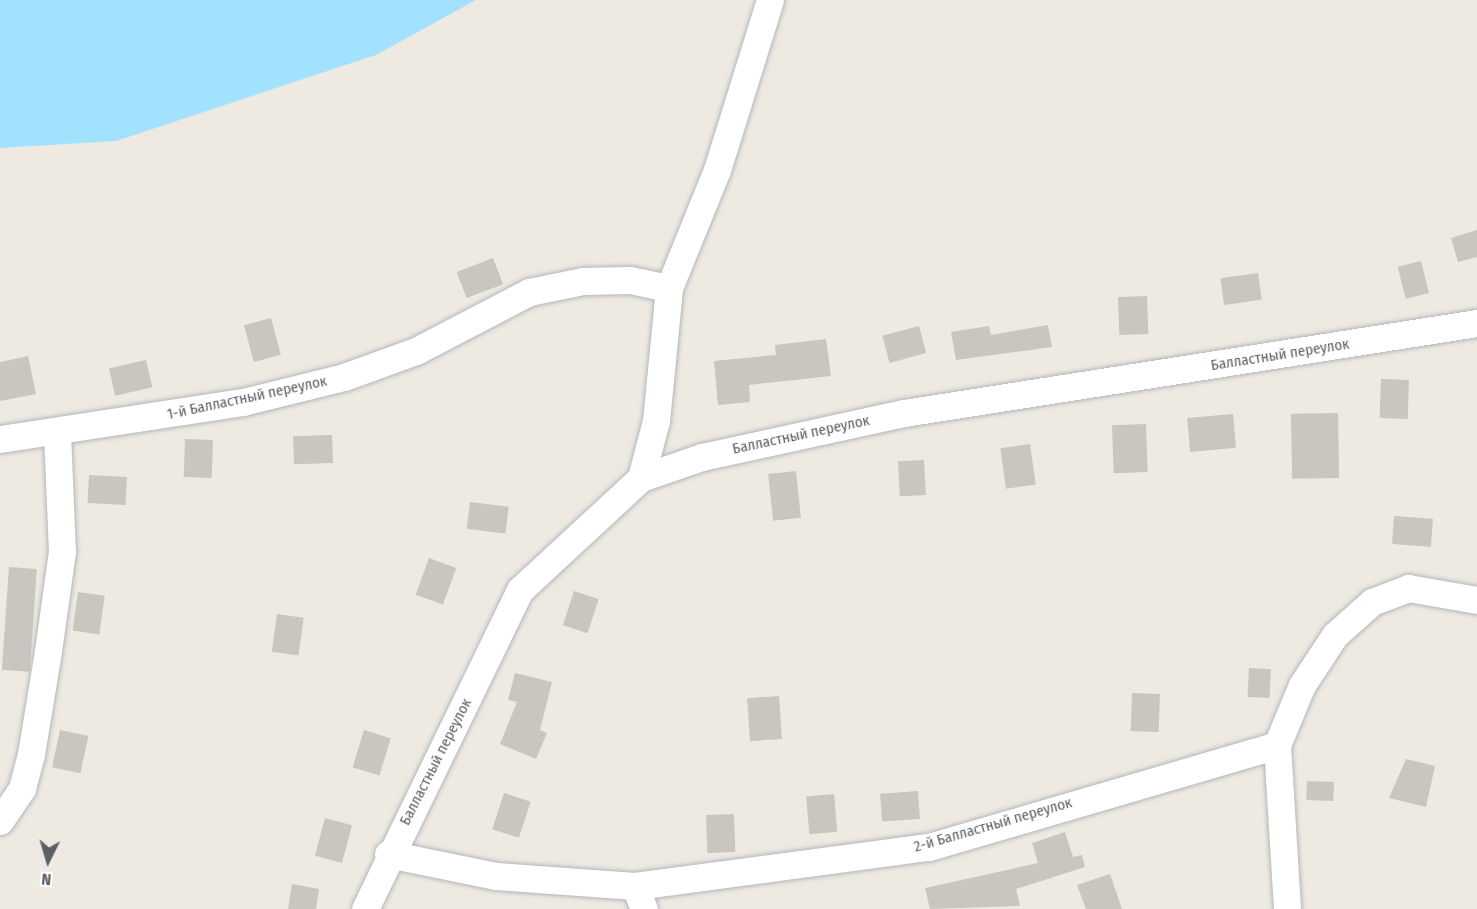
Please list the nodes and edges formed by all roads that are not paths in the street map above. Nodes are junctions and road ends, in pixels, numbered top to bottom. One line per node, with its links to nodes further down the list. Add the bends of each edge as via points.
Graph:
1 (770, 0): 2 (street, via 717,170)
2 (669, 288): 4 (street, 1-й Балластный переулок, via 630,280 583,281 529,291 416,351 344,377 243,402); 6 (street, via 656,421)
3 (1477, 323): 6 (street, Балластный переулок, via 904,413 702,457)
4 (57, 431): 5 (street, 1-й Балластный переулок); 9 (street, via 62,552 48,651 22,788)
5 (0, 439)
6 (641, 478): 10 (street, Балластный переулок, via 520,590)
7 (1477, 600): 8 (street, via 1408,588 1372,602 1335,635 1302,685)
8 (1276, 745): 11 (street, 2-й Балластный переулок, via 929,847); 13 (street)
9 (0, 821)
10 (388, 854): 11 (street, 2-й Балластный переулок, via 496,876); 12 (street, Балластный переулок)
11 (640, 898)
12 (365, 909)
13 (1287, 909)

